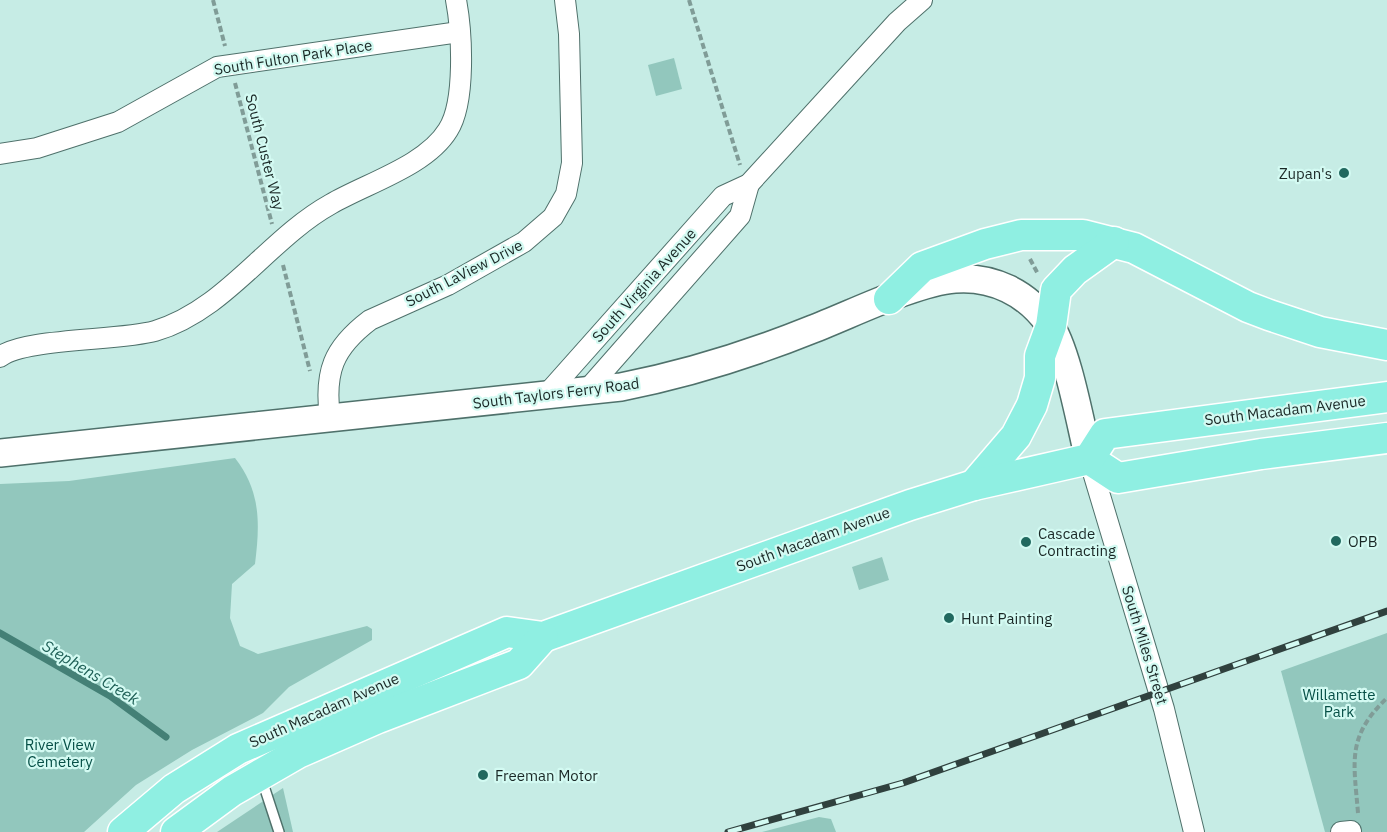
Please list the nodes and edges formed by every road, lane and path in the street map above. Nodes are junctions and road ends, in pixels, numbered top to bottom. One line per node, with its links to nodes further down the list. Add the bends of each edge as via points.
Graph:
1 (213, 0): 7 (path)
2 (456, 0): 6 (street)
3 (565, 0): 21 (street, South LaView Drive, via 572,163 566,194 553,217 524,242 448,285 370,320 340,349)
4 (689, 0): 10 (path)
5 (921, 0): 11 (street, South Virginia Avenue)
6 (459, 32): 9 (street, South Fulton Park Place, via 217,67 118,122 47,145); 20 (street, via 455,116 442,139 417,160 328,206 206,306 169,326 134,335 23,347)
7 (227, 52)
8 (234, 76): 12 (path, South Custer Way)
9 (0, 154)
10 (736, 155)
11 (749, 184): 22 (street, South Virginia Avenue, via 740,216); 23 (street, South Virginia Avenue, via 723,196)
12 (274, 233)
13 (1114, 242): 17 (main road, via 1057,233 1021,235 986,244 922,267); 18 (main road, via 1075,270 1056,290); 19 (main road, via 1165,263 1248,307 1320,332)
14 (1028, 257): 16 (path)
15 (282, 261): 21 (path, via 308,367 313,375)
16 (1043, 277)
17 (889, 300): 18 (main road, South Taylors Ferry Road, via 940,282 971,279 995,283 1021,296); 22 (main road, South Taylors Ferry Road, via 784,341 691,371)
18 (1051, 326): 28 (main road, South Taylors Ferry Road, via 1062,352); 29 (main road, via 1040,356 1037,391 1024,422)
19 (1387, 345)
20 (0, 357)
21 (327, 382): 25 (street, South LaView Drive)
22 (586, 391): 23 (main road, South Taylors Ferry Road)
23 (546, 395): 25 (main road, South Taylors Ferry Road)
24 (1387, 397): 28 (main road, South Macadam Avenue, via 1105,434)
25 (330, 418): 27 (main road, South Taylors Ferry Road)
26 (1387, 438): 28 (main road, via 1118,478)
27 (0, 453)
28 (1089, 459): 29 (main road, South Macadam Avenue); 38 (street, South Miles Street, via 1167,718)
29 (974, 485): 30 (main road, South Macadam Avenue, via 852,524)
30 (543, 637): 32 (main road, South Macadam Avenue, via 507,632); 33 (main road, South Macadam Avenue, via 519,664 378,718)
31 (1387, 698): 34 (path, via 1364,724 1357,739)
32 (274, 733): 33 (main road, via 266,751 255,761); 35 (main road, South Macadam Avenue, via 202,769)
33 (260, 774): 36 (main road, South Macadam Avenue); 37 (lane)
34 (1350, 827)
35 (123, 832)
36 (176, 832)
37 (279, 832)
38 (1194, 832)

